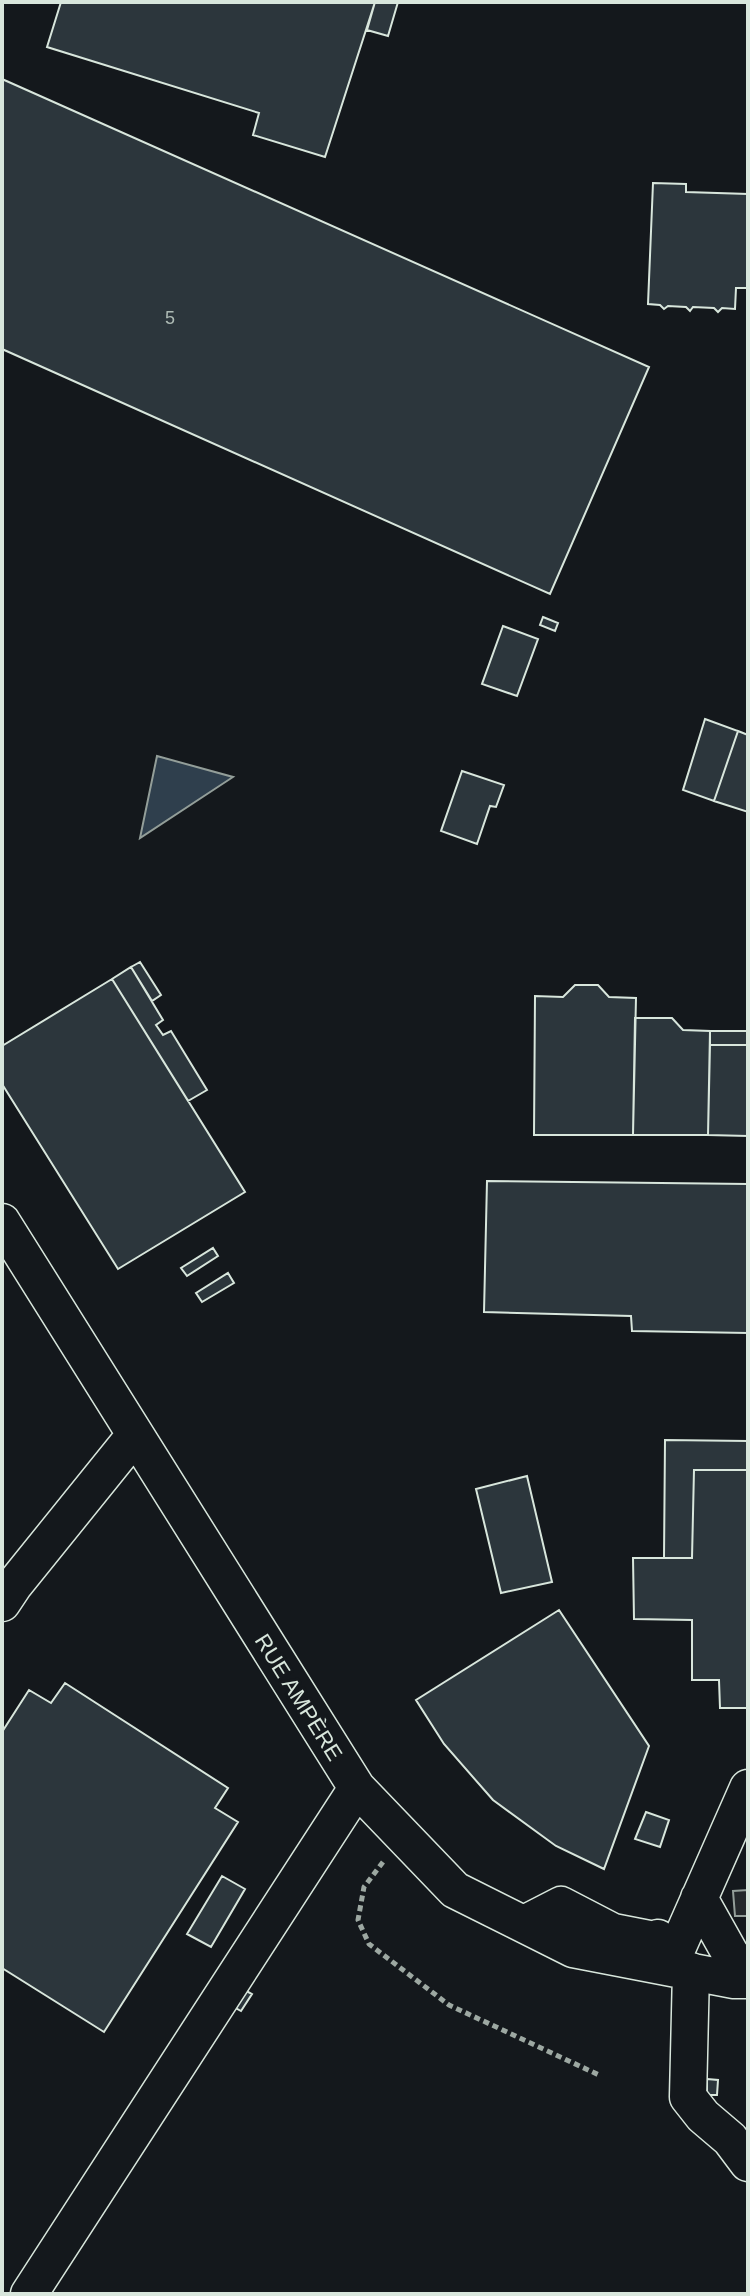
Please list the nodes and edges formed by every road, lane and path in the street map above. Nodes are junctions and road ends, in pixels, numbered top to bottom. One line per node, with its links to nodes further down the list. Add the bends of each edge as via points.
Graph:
1 (2, 1222): 2 (street, RUE AMPÈRE)
2 (135, 1435): 3 (street); 4 (street, RUE AMPÈRE)
3 (2, 1603)
4 (357, 1788): 6 (street, RUE AMPÈRE); 15 (street)
5 (748, 1788): 7 (street)
6 (404, 1836): 8 (street, RUE AMPÈRE, via 455,1890); 12 (path, via 364,1887 358,1920 369,1944 449,2005)
7 (693, 1912): 8 (street, via 654,1940 613,1932 561,1905); 9 (street); 10 (street)
8 (524, 1924): 9 (street, RUE AMPÈRE, via 573,1949)
9 (680, 1969): 11 (street, RUE AMPÈRE); 13 (street, via 688,2097 703,2116)
10 (748, 1972)
11 (748, 1980)
12 (599, 2075)
13 (734, 2131): 14 (street, via 730,2139)
14 (748, 2163)
15 (29, 2294)

